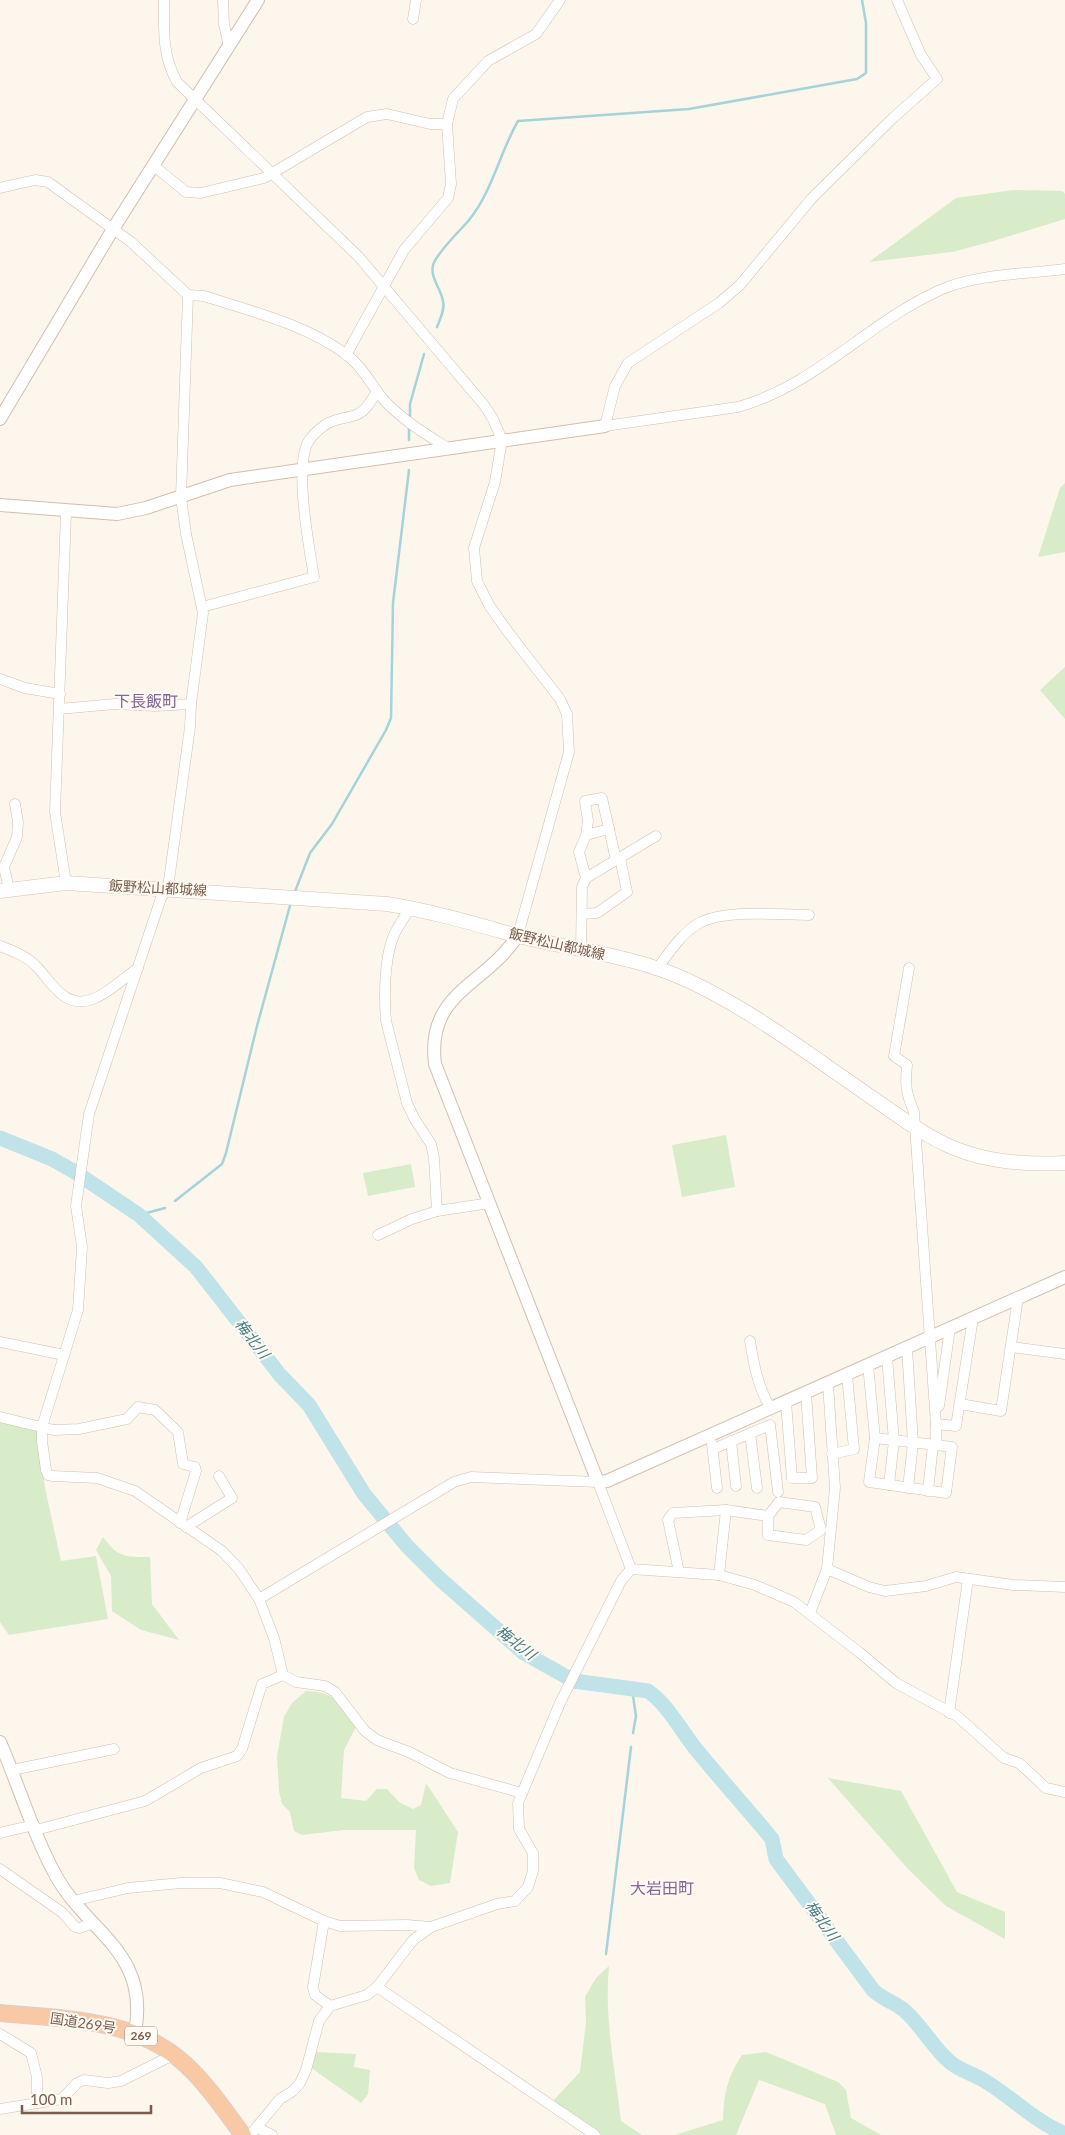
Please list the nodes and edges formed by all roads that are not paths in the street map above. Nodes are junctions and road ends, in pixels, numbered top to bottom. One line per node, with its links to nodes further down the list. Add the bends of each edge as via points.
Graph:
1 (164, 0): 9 (street, via 168,66 177,82)
2 (223, 0): 8 (street)
3 (258, 0): 8 (street)
4 (416, 0): 7 (street)
5 (560, 0): 10 (street, via 536,34 488,61 454,99)
6 (897, 0): 21 (street, via 921,55 937,79 812,198 740,285 719,303 628,364 615,386)
7 (413, 19)
8 (229, 47): 9 (street)
9 (196, 101): 11 (street); 12 (street)
10 (446, 124): 12 (street, via 430,124 387,114 367,117); 16 (street, via 451,184 448,198 404,250)
11 (154, 166): 12 (street, via 186,192 201,193); 14 (street)
12 (273, 174): 16 (street, via 358,256)
13 (0, 188): 14 (street, via 35,180 48,182)
14 (113, 229): 17 (street); 20 (street)
15 (1065, 269): 21 (street, via 972,281 940,290 908,307 817,370 764,399 738,407)
16 (383, 286): 18 (street); 22 (street, via 484,405)
17 (188, 295): 18 (street, via 204,296 298,327); 25 (street)
18 (346, 355): 19 (street)
19 (377, 391): 23 (street, via 402,417); 24 (street, via 366,409 330,421 314,434 307,445)
20 (0, 419)
21 (605, 426): 22 (street)
22 (502, 440): 23 (street); 45 (street, via 494,482 474,548 478,581 489,605 560,699 569,729 569,752)
23 (446, 447): 24 (street)
24 (303, 468): 25 (street, via 230,480); 28 (street, via 306,530 314,577)
25 (181, 496): 27 (street, via 124,513); 28 (street)
26 (0, 506): 27 (street)
27 (66, 512): 30 (street)
28 (202, 607): 31 (street)
29 (0, 679): 30 (street, via 25,688)
30 (60, 694): 32 (street)
31 (191, 704): 32 (street, via 115,704); 40 (street)
32 (60, 709): 39 (street, via 55,812)
33 (16, 804): 41 (street, via 17,837 4,867)
34 (609, 829): 35 (street); 35 (street, via 602,798 585,801); 37 (street)
35 (586, 835): 38 (street, via 579,852)
36 (656, 836): 37 (street)
37 (618, 859): 38 (street); 43 (street, via 627,892 597,913)
38 (586, 878): 43 (street, via 582,887)
39 (66, 883): 40 (main road, 飯野松山都城線); 41 (main road, 飯野松山都城線)
40 (168, 888): 42 (main road, 飯野松山都城線); 48 (street, via 161,898)
41 (5, 890)
42 (411, 907): 45 (main road, 飯野松山都城線); 54 (street, via 395,931 389,950 386,1021 408,1103 431,1144)
43 (582, 914): 47 (street)
44 (809, 915): 50 (street, via 712,918 700,923 677,942)
45 (518, 936): 47 (main road, 飯野松山都城線); 53 (street, via 507,953 453,998 437,1025 434,1041 437,1069)
46 (0, 946): 48 (street, via 22,955 37,966 58,993 79,1001 92,1000)
47 (581, 949): 50 (main road, 飯野松山都城線)
48 (138, 968): 66 (street, via 89,1114 77,1202 82,1268 78,1310)
49 (909, 968): 51 (street, via 894,1056 907,1065 905,1086)
50 (656, 970): 51 (main road, 飯野松山都城線, via 688,981 744,1010)
51 (916, 1127): 52 (main road, 飯野松山都城線, via 946,1145 976,1155 1015,1162); 60 (street)
52 (1065, 1163)
53 (490, 1204): 54 (street); 89 (street)
54 (437, 1212): 55 (street, via 412,1219)
55 (378, 1236)
56 (1065, 1277): 57 (street)
57 (1018, 1298): 58 (street); 63 (street)
58 (973, 1318): 59 (street); 73 (street)
59 (950, 1328): 60 (street); 76 (street)
60 (928, 1338): 64 (street); 76 (street)
61 (750, 1341): 74 (street, via 760,1392)
62 (0, 1342): 66 (street)
63 (1011, 1346): 65 (street); 73 (street, via 1001,1411)
64 (907, 1348): 67 (street); 83 (street)
65 (1065, 1354)
66 (64, 1355): 77 (street)
67 (887, 1357): 68 (street); 82 (street)
68 (868, 1365): 69 (street); 80 (street)
69 (847, 1375): 70 (street); 86 (street)
70 (828, 1384): 71 (street); 87 (street)
71 (806, 1393): 72 (street); 72 (street, via 812,1478 792,1478)
72 (786, 1402): 74 (street)
73 (960, 1404): 76 (street, via 956,1426)
74 (771, 1409): 79 (street)
75 (0, 1417): 77 (street)
76 (936, 1424): 84 (street)
77 (42, 1427): 99 (street, via 48,1475 88,1476 135,1491); 99 (street, via 79,1429 127,1419 138,1407 155,1410 178,1432 183,1464 195,1467 196,1471)
78 (750, 1433): 81 (street); 93 (street); 96 (street, via 770,1425)
79 (711, 1435): 85 (street); 89 (street, via 607,1481)
80 (874, 1440): 82 (street); 86 (street); 90 (street, via 869,1482)
81 (731, 1441): 85 (street); 91 (street)
82 (894, 1441): 83 (street); 90 (street)
83 (913, 1443): 84 (street); 94 (street)
84 (935, 1445): 95 (street); 95 (street, via 952,1447 946,1493)
85 (713, 1449): 92 (street)
86 (854, 1449): 87 (street)
87 (832, 1454): 101 (street, via 834,1488)
88 (220, 1476): 99 (street, via 232,1498)
89 (598, 1482): 100 (street); 106 (street, via 463,1478)
90 (889, 1485): 94 (street)
91 (736, 1486)
92 (717, 1488)
93 (757, 1488)
94 (908, 1488): 95 (street)
95 (928, 1491)
96 (778, 1492)
97 (726, 1510): 98 (street); 102 (street, via 673,1513 668,1520); 103 (street)
98 (768, 1516): 98 (street, via 780,1502 815,1507 821,1530 806,1540 768,1536)
99 (183, 1525): 106 (street, via 222,1551)
100 (631, 1569): 102 (street); 114 (street, via 621,1581 560,1703)
101 (827, 1569): 104 (street, via 869,1587 885,1590 926,1586 947,1578); 107 (street)
102 (679, 1572): 103 (street)
103 (718, 1575): 107 (street, via 771,1591)
104 (968, 1579): 105 (street, via 1013,1586); 109 (street)
105 (1065, 1587)
106 (259, 1599): 108 (street, via 276,1644)
107 (810, 1613): 109 (street, via 896,1683)
108 (283, 1675): 114 (street, via 296,1682 325,1686 335,1692 364,1731 377,1740 450,1773); 115 (street, via 262,1684 237,1756 200,1768 145,1801)
109 (949, 1712): 113 (street, via 1004,1758 1027,1769 1046,1788)
110 (0, 1742): 112 (street)
111 (114, 1749): 112 (street)
112 (12, 1770): 115 (street)
113 (1065, 1792)
114 (522, 1793): 121 (street, via 518,1804 519,1829 533,1853 533,1871 528,1887 515,1901)
115 (35, 1828): 116 (street); 118 (street, via 57,1878)
116 (0, 1832)
117 (0, 1869): 120 (street, via 62,1913 75,1927)
118 (74, 1901): 119 (street, via 155,1884 220,1883 263,1892); 120 (street)
119 (324, 1921): 121 (street, via 350,1927 407,1924); 123 (street, via 312,1979 315,1994)
120 (94, 1923): 125 (street, via 116,1948 132,1982 138,2017)
121 (431, 1927): 122 (street, via 413,1940)
122 (377, 1987): 123 (street, via 367,1995); 132 (street)
123 (330, 2006): 130 (street, via 319,2021 300,2084 280,2099)
124 (0, 2012): 125 (highway, 国道269号 / 269, via 92,2023)
125 (135, 2032): 127 (highway, 国道269号 / 269)
126 (0, 2034): 128 (street, via 32,2053)
127 (173, 2055): 128 (street, via 121,2081 84,2080 62,2099); 130 (highway, 国道269号 / 269)
128 (37, 2103): 129 (street)
129 (0, 2109)
130 (250, 2133): 131 (street)
131 (272, 2135)
132 (595, 2135)

